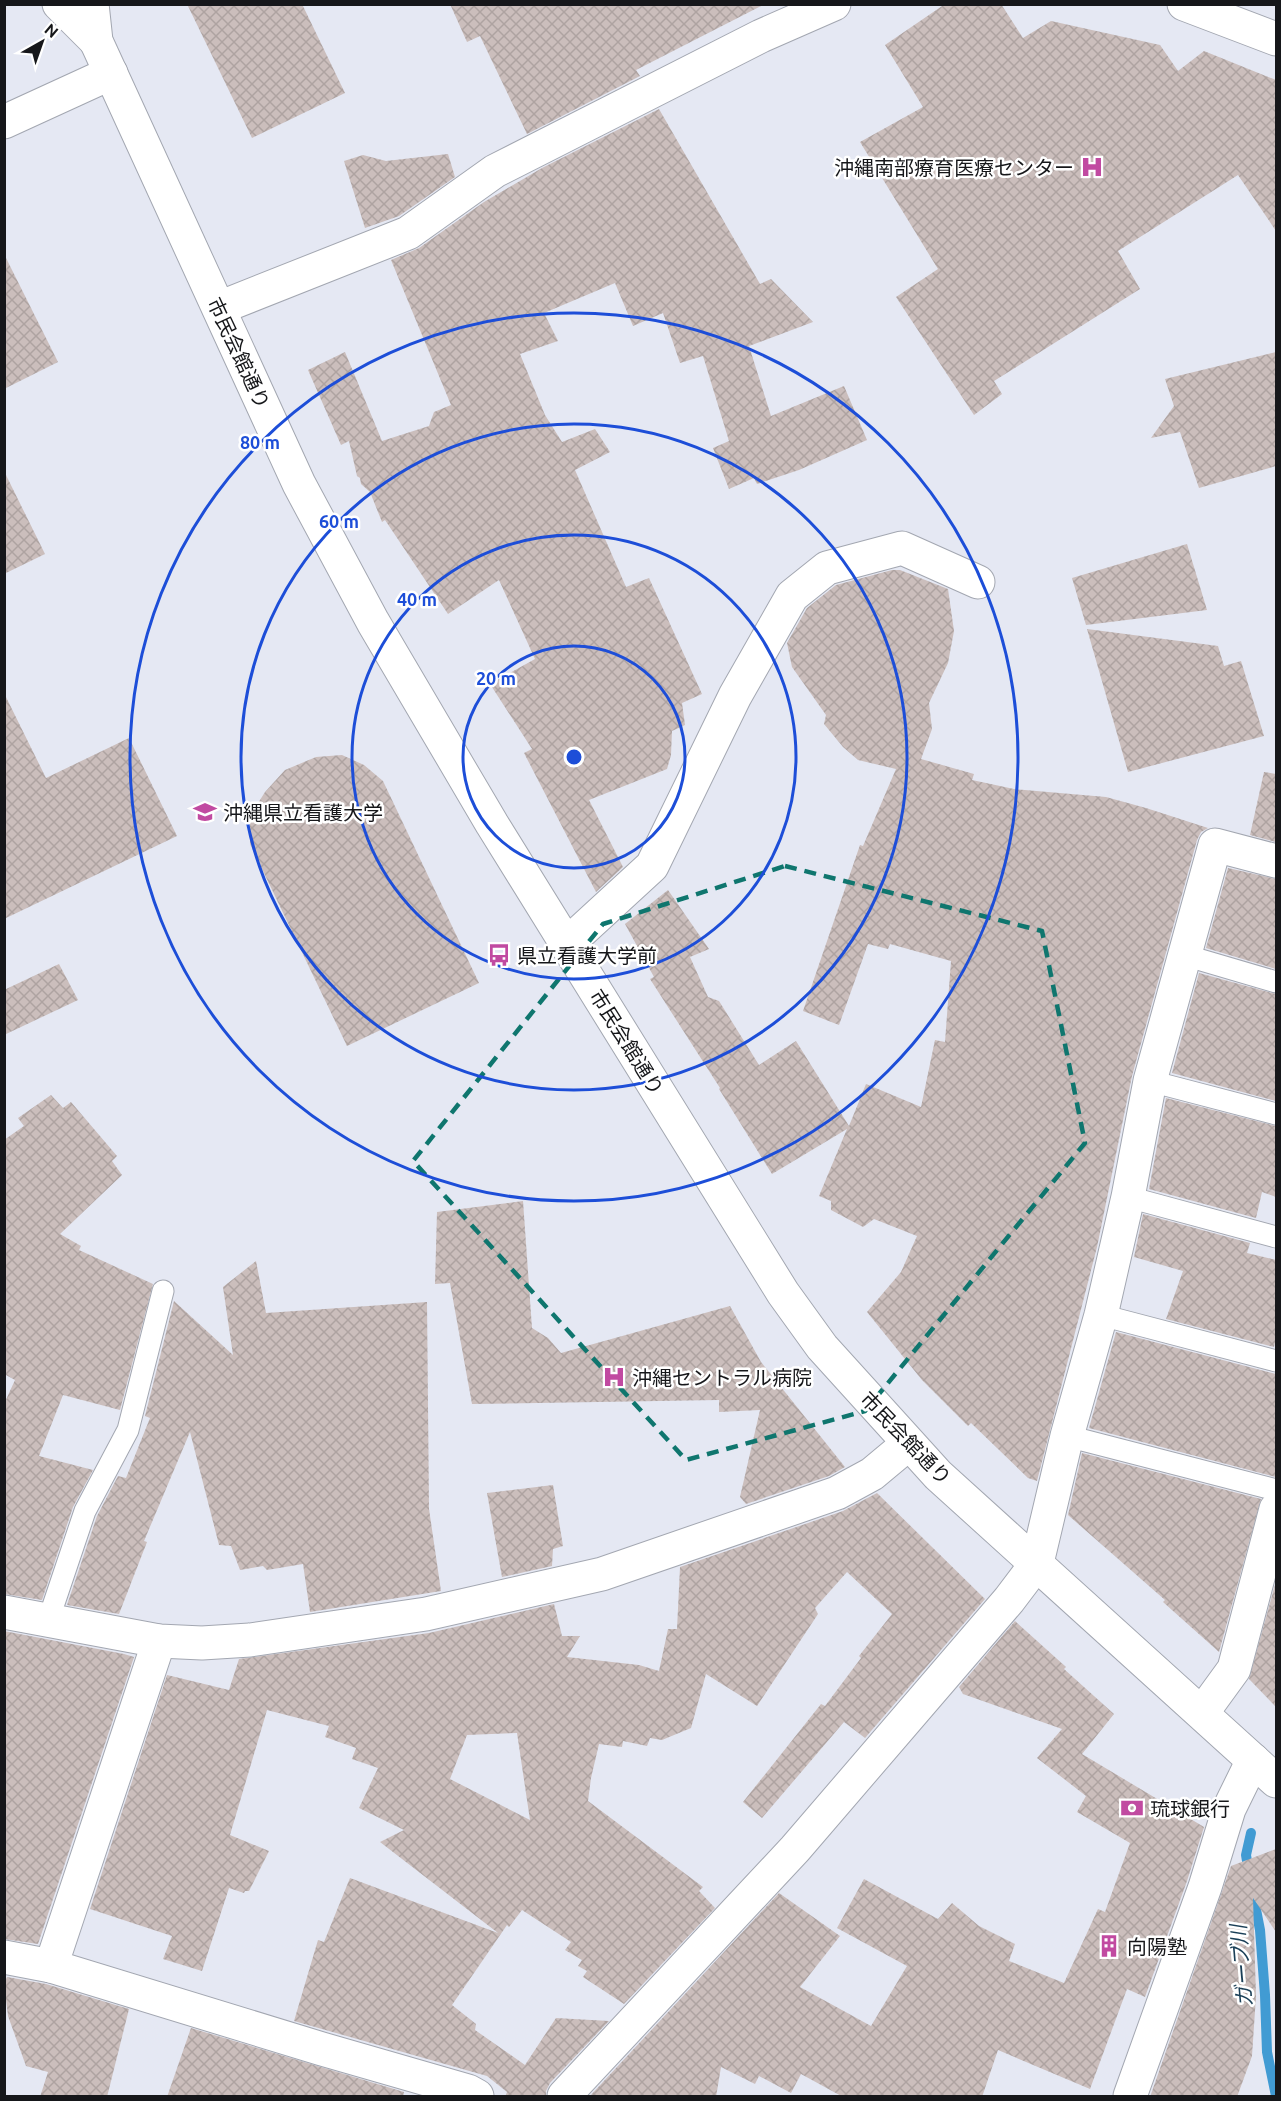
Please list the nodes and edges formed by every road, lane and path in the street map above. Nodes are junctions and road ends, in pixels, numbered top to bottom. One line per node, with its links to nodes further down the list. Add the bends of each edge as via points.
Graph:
1 (59, 4): 6 (street, 市民会館通り)
2 (92, 4): 6 (street, 市民会館通り)
3 (834, 4): 9 (street, via 761,36 495,171 408,233)
4 (1184, 4): 5 (street)
5 (1276, 39)
6 (96, 41): 7 (street, 市民会館通り)
7 (111, 73): 8 (street); 9 (street, 市民会館通り)
8 (4, 122)
9 (219, 308): 12 (street, 市民会館通り, via 299,484 373,622)
10 (978, 582): 12 (street, via 902,548 827,568 792,596 735,696 652,866)
11 (1276, 861): 13 (street, via 1215,845)
12 (566, 945): 23 (street, 市民会館通り, via 783,1293 822,1347)
13 (1184, 955): 14 (lane); 15 (street)
14 (1276, 982)
15 (1150, 1081): 16 (lane); 17 (street)
16 (1276, 1114)
17 (1128, 1197): 18 (lane); 20 (street)
18 (1276, 1237)
19 (163, 1291): 28 (lane, via 128,1430 85,1511)
20 (1101, 1315): 21 (lane); 22 (street)
21 (1276, 1361)
22 (1067, 1436): 24 (lane); 26 (street)
23 (908, 1444): 26 (street, 市民会館通り); 29 (street, via 872,1473 837,1492 602,1574 426,1614 250,1641)
24 (1276, 1490)
25 (1276, 1509): 30 (street, via 1234,1669)
26 (1037, 1563): 30 (street, 市民会館通り); 35 (street, via 1010,1600 795,1849)
27 (4, 1611): 28 (street)
28 (48, 1621): 29 (street)
29 (159, 1641): 33 (street)
30 (1202, 1713): 31 (street, 市民会館通り)
31 (1265, 1770): 36 (street, via 1229,1809)
32 (4, 1957): 33 (street)
33 (51, 1966): 34 (street, via 468,2091)
34 (477, 2097)
35 (564, 2097)
36 (1130, 2097)

